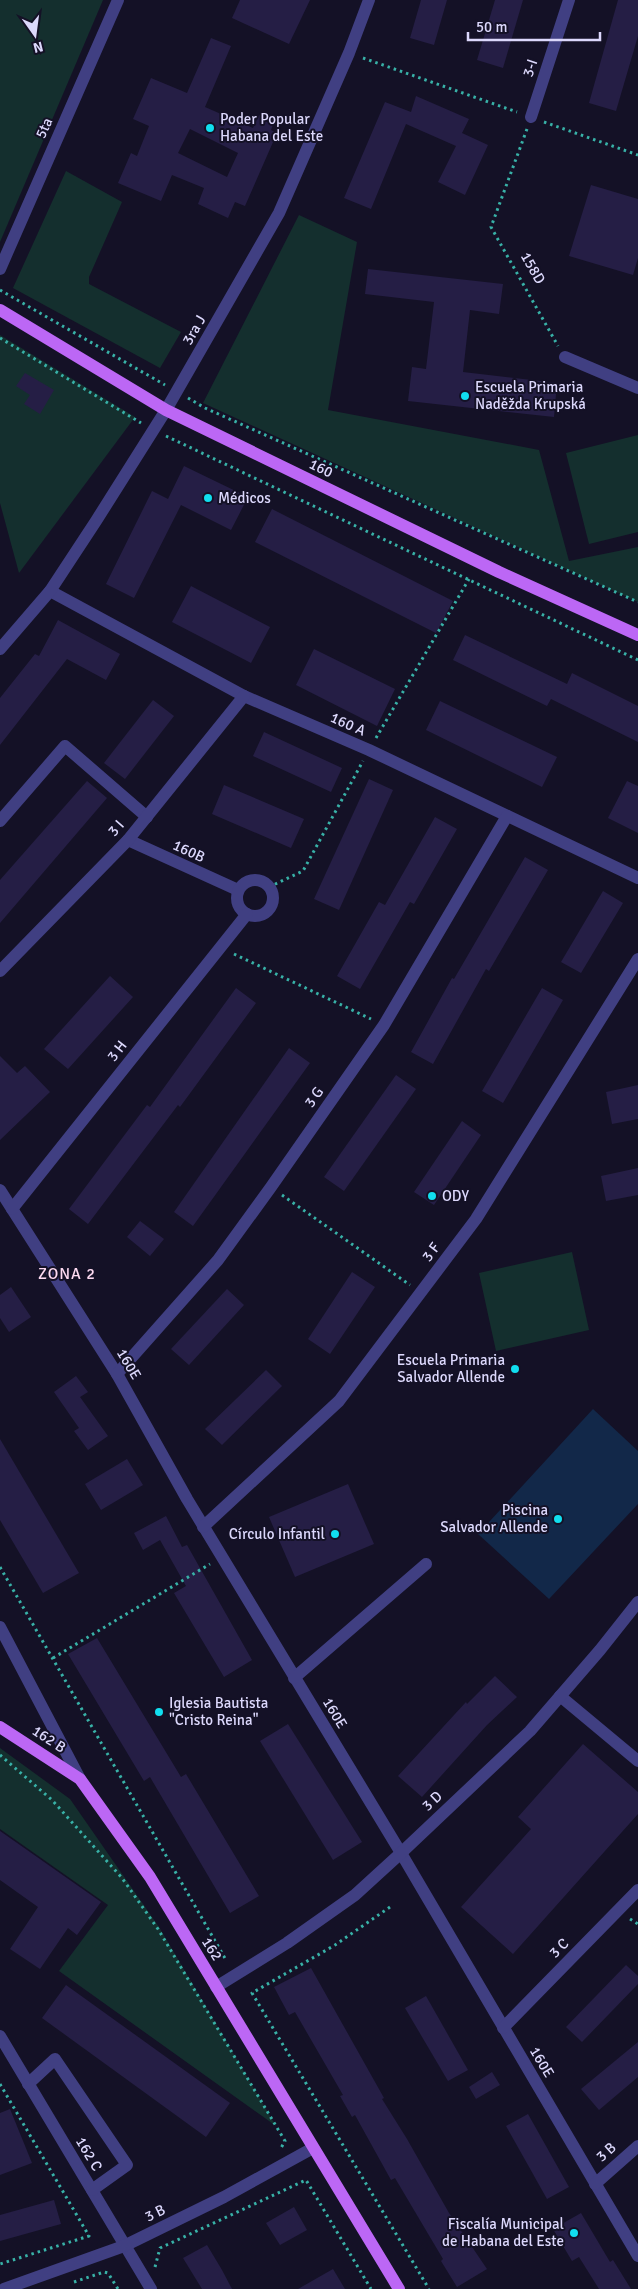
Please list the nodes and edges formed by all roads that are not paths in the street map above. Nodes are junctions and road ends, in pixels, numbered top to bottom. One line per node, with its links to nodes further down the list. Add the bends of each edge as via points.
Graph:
1 (118, 0): 5 (street, 5ta)
2 (369, 0): 9 (street, 3ra J, via 349,54 279,213)
3 (569, 0): 4 (street, 3-I)
4 (531, 117)
5 (0, 269)
6 (0, 310): 9 (main road, 160)
7 (565, 357): 8 (street)
8 (638, 388)
9 (166, 410): 10 (street, 3ra J); 11 (main road, 160, via 499,572)
10 (50, 591): 12 (street, 3ra J); 13 (street, 160 A)
11 (638, 635)
12 (0, 649)
13 (244, 696): 14 (street, 160 A); 15 (street, 3 I)
14 (507, 816): 18 (street, 160 A); 25 (street, 3 G, via 384,1025 271,1187 218,1260)
15 (147, 817): 16 (street, via 66,746); 17 (street, 3 I)
16 (0, 821)
17 (128, 840): 19 (street, 160B); 22 (street, 3 I)
18 (638, 878)
19 (238, 890): 20 (street, via 238,905); 20 (street, via 249,880 257,880 264,882 272,893 273,901 266,912 253,916)
20 (247, 914): 24 (street, 3 H)
21 (638, 959): 26 (street, 3 F, via 476,1219 339,1401)
22 (0, 971)
23 (0, 1190): 24 (street, 160E)
24 (12, 1209): 25 (street, 160E)
25 (117, 1374): 26 (street, 160E)
26 (203, 1527): 30 (street, 160E)
27 (426, 1564): 30 (street)
28 (638, 1602): 31 (street, 3 D)
29 (1, 1632): 34 (street, 162)
30 (294, 1678): 35 (street, 160E)
31 (560, 1696): 33 (street); 35 (street, 3 D, via 530,1731)
32 (0, 1727): 34 (main road, 162 B)
33 (638, 1761)
34 (80, 1779): 37 (main road, 162, via 150,1877)
35 (401, 1853): 37 (street, 3 D, via 355,1895); 38 (street, 160E)
36 (638, 1890): 38 (street, 3 C)
37 (216, 1987): 42 (main road, 162)
38 (503, 2028): 43 (street, 160E)
39 (0, 2036): 40 (street, 162 C)
40 (28, 2084): 44 (street, 162 C); 44 (street, via 55,2059 127,2165)
41 (638, 2146): 43 (street, 3 B)
42 (313, 2148): 45 (street, 3 B, via 224,2198); 49 (main road, 162)
43 (595, 2184): 46 (street, 160E)
44 (92, 2190): 45 (street, 162 C)
45 (124, 2246): 47 (street, 3 B); 48 (street, 162 C)
46 (638, 2256)
47 (4, 2289)
48 (151, 2289)
49 (399, 2289)

